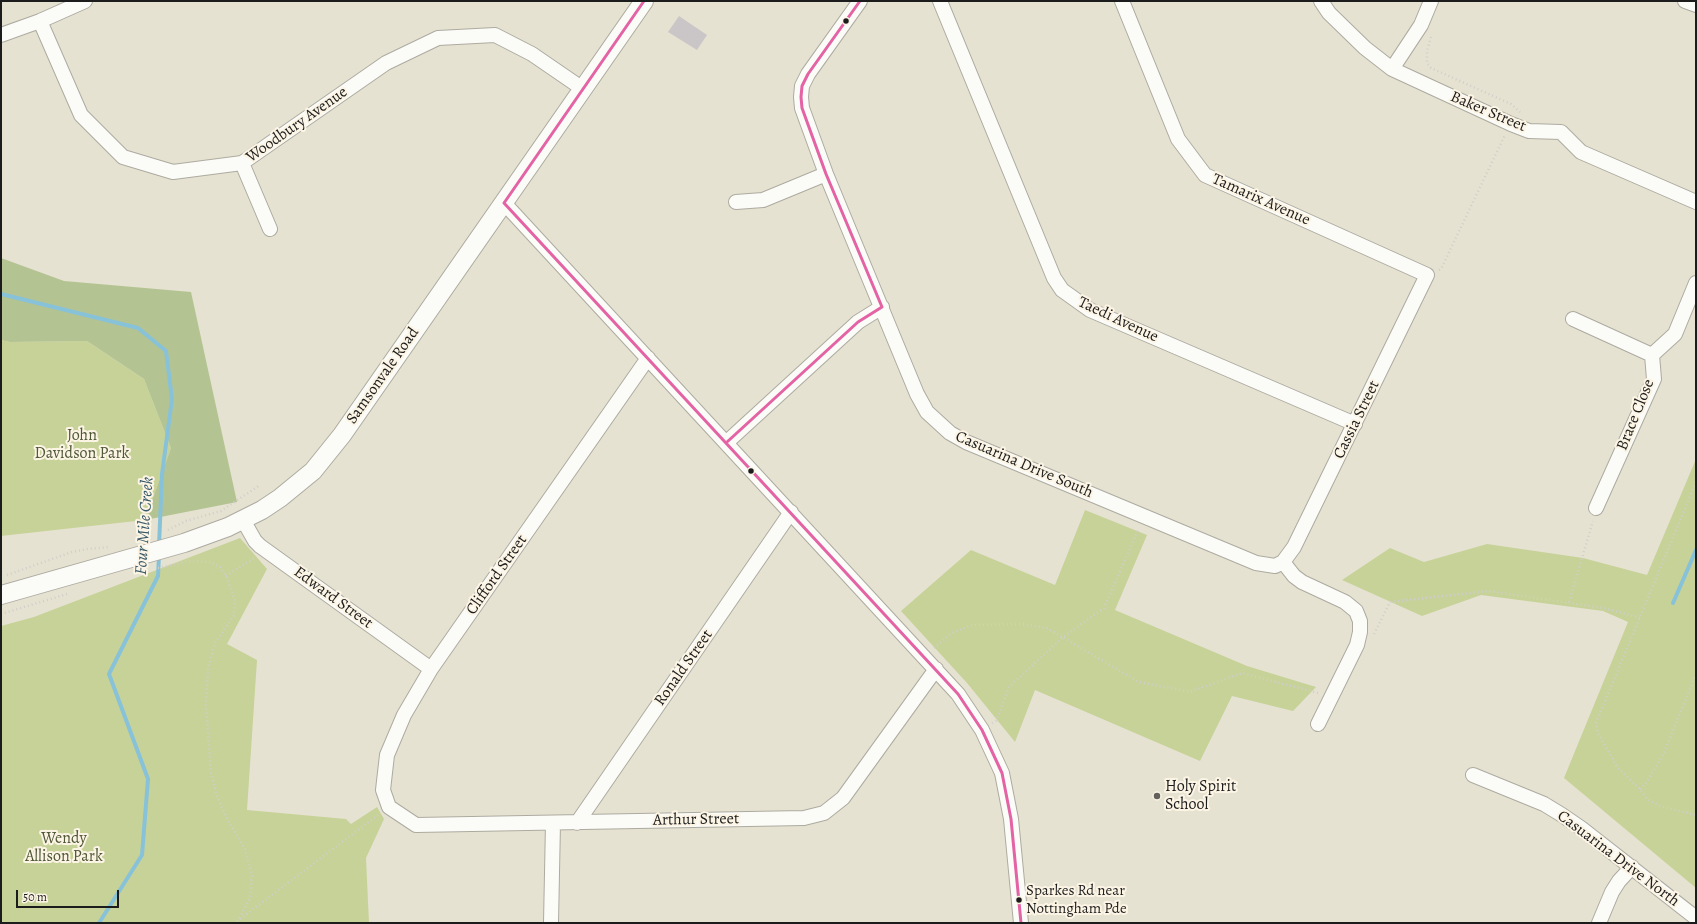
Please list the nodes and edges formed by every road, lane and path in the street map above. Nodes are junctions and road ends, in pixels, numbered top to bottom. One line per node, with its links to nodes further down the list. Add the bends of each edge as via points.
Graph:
1 (85, 1): 10 (street)
2 (644, 1): 14 (main road, Samsonvale Road)
3 (860, 1): 17 (street, Casuarina Drive South, via 802,86 802,108)
4 (940, 1): 28 (street, Taedi Avenue, via 1054,278 1062,290 1090,310)
5 (1122, 1): 22 (street, Tamarix Avenue, via 1178,139 1205,175)
6 (1320, 1): 13 (street, Baker Street, via 1350,33)
7 (1431, 1): 13 (street, via 1421,24)
8 (1685, 1): 9 (street)
9 (1696, 5)
10 (40, 21): 12 (street); 16 (street, Woodbury Avenue, via 81,115 123,157 173,172)
11 (1432, 34): 15 (path, via 1427,51 1427,63 1431,68 1511,104 1521,114)
12 (1, 35)
13 (1392, 69): 15 (street, Baker Street)
14 (583, 89): 16 (street, Woodbury Avenue, via 532,54 495,35 438,38 386,63); 20 (main road, Samsonvale Road)
15 (1511, 124): 19 (street, Baker Street, via 1529,131 1561,132 1581,152); 22 (path, via 1442,268)
16 (242, 163): 21 (street)
17 (826, 174): 18 (street, via 763,200); 24 (street, Casuarina Drive South)
18 (736, 202)
19 (1696, 202)
20 (504, 203): 27 (street); 35 (main road, Samsonvale Road, via 327,455 313,471 280,498)
21 (270, 228)
22 (1427, 275): 28 (street, Cassia Street)
23 (1696, 283): 26 (street, Brace Close, via 1675,334)
24 (882, 307): 29 (street, via 858,322); 34 (street, Casuarina Drive South, via 916,394 927,412 950,433)
25 (1573, 319): 26 (street)
26 (1652, 355): 32 (street, Brace Close, via 1654,379)
27 (648, 358): 29 (street); 51 (street, Clifford Street)
28 (1355, 424): 40 (street, Cassia Street, via 1294,547)
29 (727, 442): 33 (street)
30 (1696, 482): 47 (path)
31 (260, 484): 36 (path, via 221,511)
32 (1596, 508): 45 (path)
33 (791, 512): 50 (street); 62 (street, Ronald Street)
34 (1145, 517): 40 (street, Casuarina Drive South, via 1256,563 1275,566); 49 (path, via 1107,603 1099,612)
35 (243, 520): 37 (main road, Samsonvale Road, via 184,543); 51 (street, Edward Street, via 260,546)
36 (179, 524)
37 (118, 554): 42 (path, via 92,548 72,552); 44 (main road, Samsonvale Road)
38 (258, 555): 41 (path)
39 (188, 561): 41 (path, via 211,562 220,567)
40 (1283, 562): 54 (street, via 1302,582 1345,602 1356,611 1360,621 1357,645)
41 (226, 576): 65 (path, via 235,600 234,615 216,642 208,669 206,706 211,773 217,796 245,849 252,876 250,898)
42 (1, 577)
43 (74, 592): 46 (path)
44 (1, 595)
45 (1569, 602): 47 (path); 48 (path, via 1488,591 1390,602)
46 (1, 614)
47 (1640, 618): 58 (path, via 1596,723 1598,732 1617,767)
48 (1373, 636)
49 (1062, 638): 50 (path, via 1047,628 1023,624 971,625 952,633); 54 (path, via 1139,682 1190,692 1242,673); 56 (path, via 1010,687 996,721)
50 (924, 656): 52 (street)
51 (431, 669): 59 (street, Clifford Street, via 404,715 386,755 383,790)
52 (936, 669): 56 (street, via 958,694); 62 (street, Arthur Street, via 843,798 824,813 804,818)
53 (1696, 674): 58 (path, via 1664,753)
54 (1331, 696): 55 (street)
55 (1318, 724)
56 (982, 730): 68 (street, via 1002,773 1011,819)
57 (1473, 775): 63 (street, Casuarina Drive North, via 1544,804)
58 (1640, 789): 60 (path, via 1653,804)
59 (389, 807): 61 (street, Arthur Street, via 416,825); 65 (path)
60 (1696, 815)
61 (553, 823): 62 (street, Arthur Street); 67 (street)
62 (577, 823)
63 (1632, 867): 64 (street, Casuarina Drive North); 69 (street, via 1619,880)
64 (1696, 918)
65 (239, 919): 66 (path)
66 (235, 923)
67 (551, 923)
68 (1021, 923)
69 (1599, 923)

